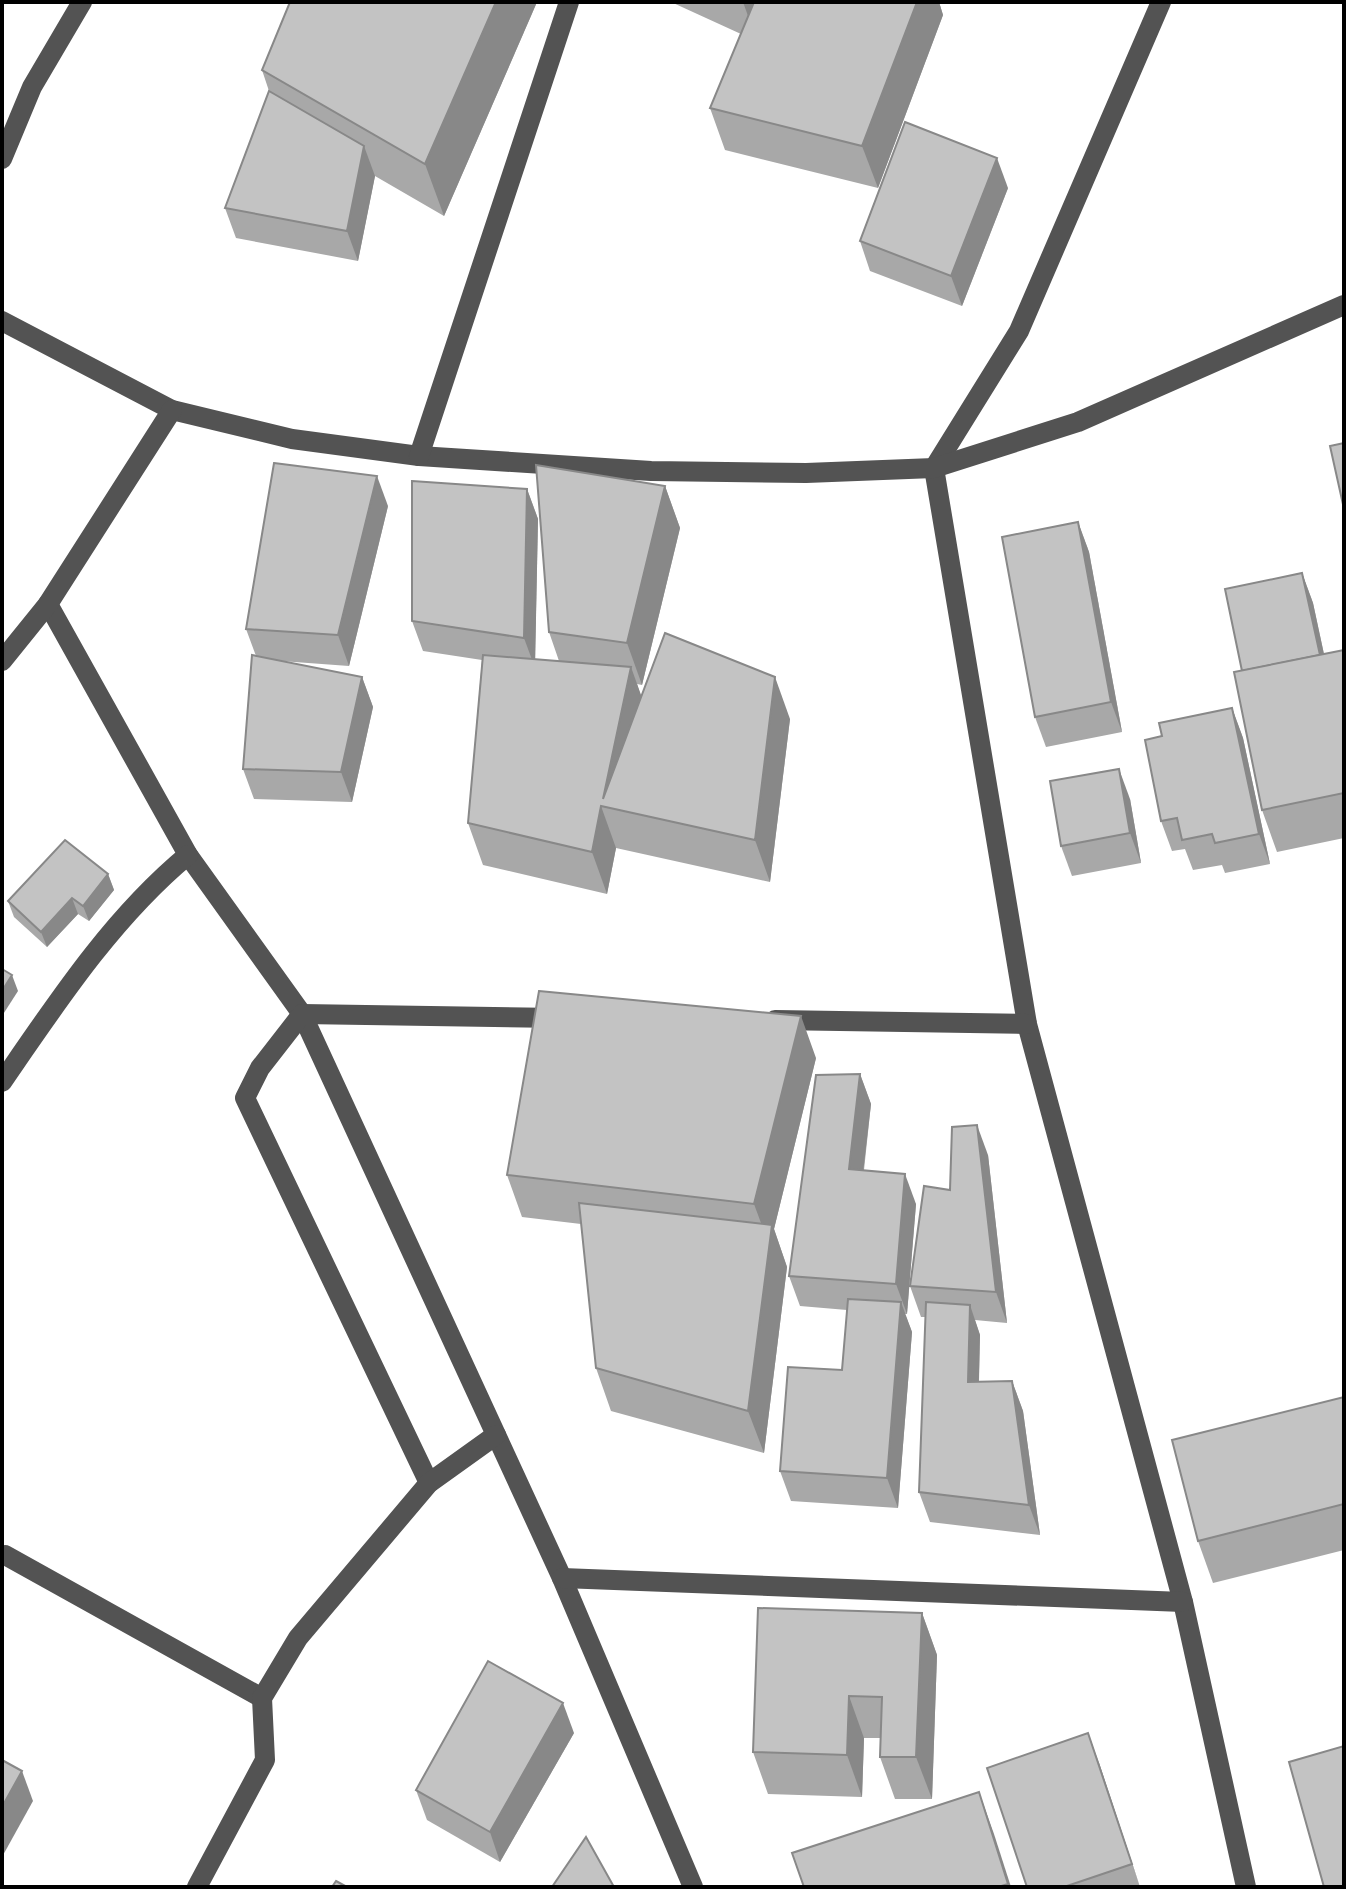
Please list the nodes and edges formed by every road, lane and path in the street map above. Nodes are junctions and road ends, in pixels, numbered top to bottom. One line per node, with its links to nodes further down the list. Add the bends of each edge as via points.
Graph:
1 (82, 2): 4 (street, via 32,87)
2 (569, 2): 8 (street)
3 (1161, 2): 9 (street, via 1019,331)
4 (2, 159)
5 (1344, 305): 9 (street, via 1078,422)
6 (2, 321): 7 (street)
7 (172, 410): 8 (street, via 292,439); 10 (street)
8 (419, 456): 9 (street, via 651,471)
9 (934, 468): 16 (street)
10 (48, 604): 11 (street); 12 (street)
11 (2, 660)
12 (188, 855): 13 (street); 17 (street, via 157,881 62,995)
13 (302, 1014): 14 (street); 18 (street); 19 (street, via 260,1068 245,1098)
14 (586, 1018)
15 (759, 1020): 16 (street)
16 (1027, 1024): 22 (street)
17 (2, 1082)
18 (496, 1435): 19 (street); 21 (street)
19 (429, 1483): 23 (street, via 298,1638)
20 (5, 1555): 23 (street)
21 (562, 1578): 22 (street); 25 (street)
22 (1183, 1602): 26 (street)
23 (262, 1698): 24 (street, via 265,1760)
24 (197, 1887)
25 (693, 1887)
26 (1246, 1887)

